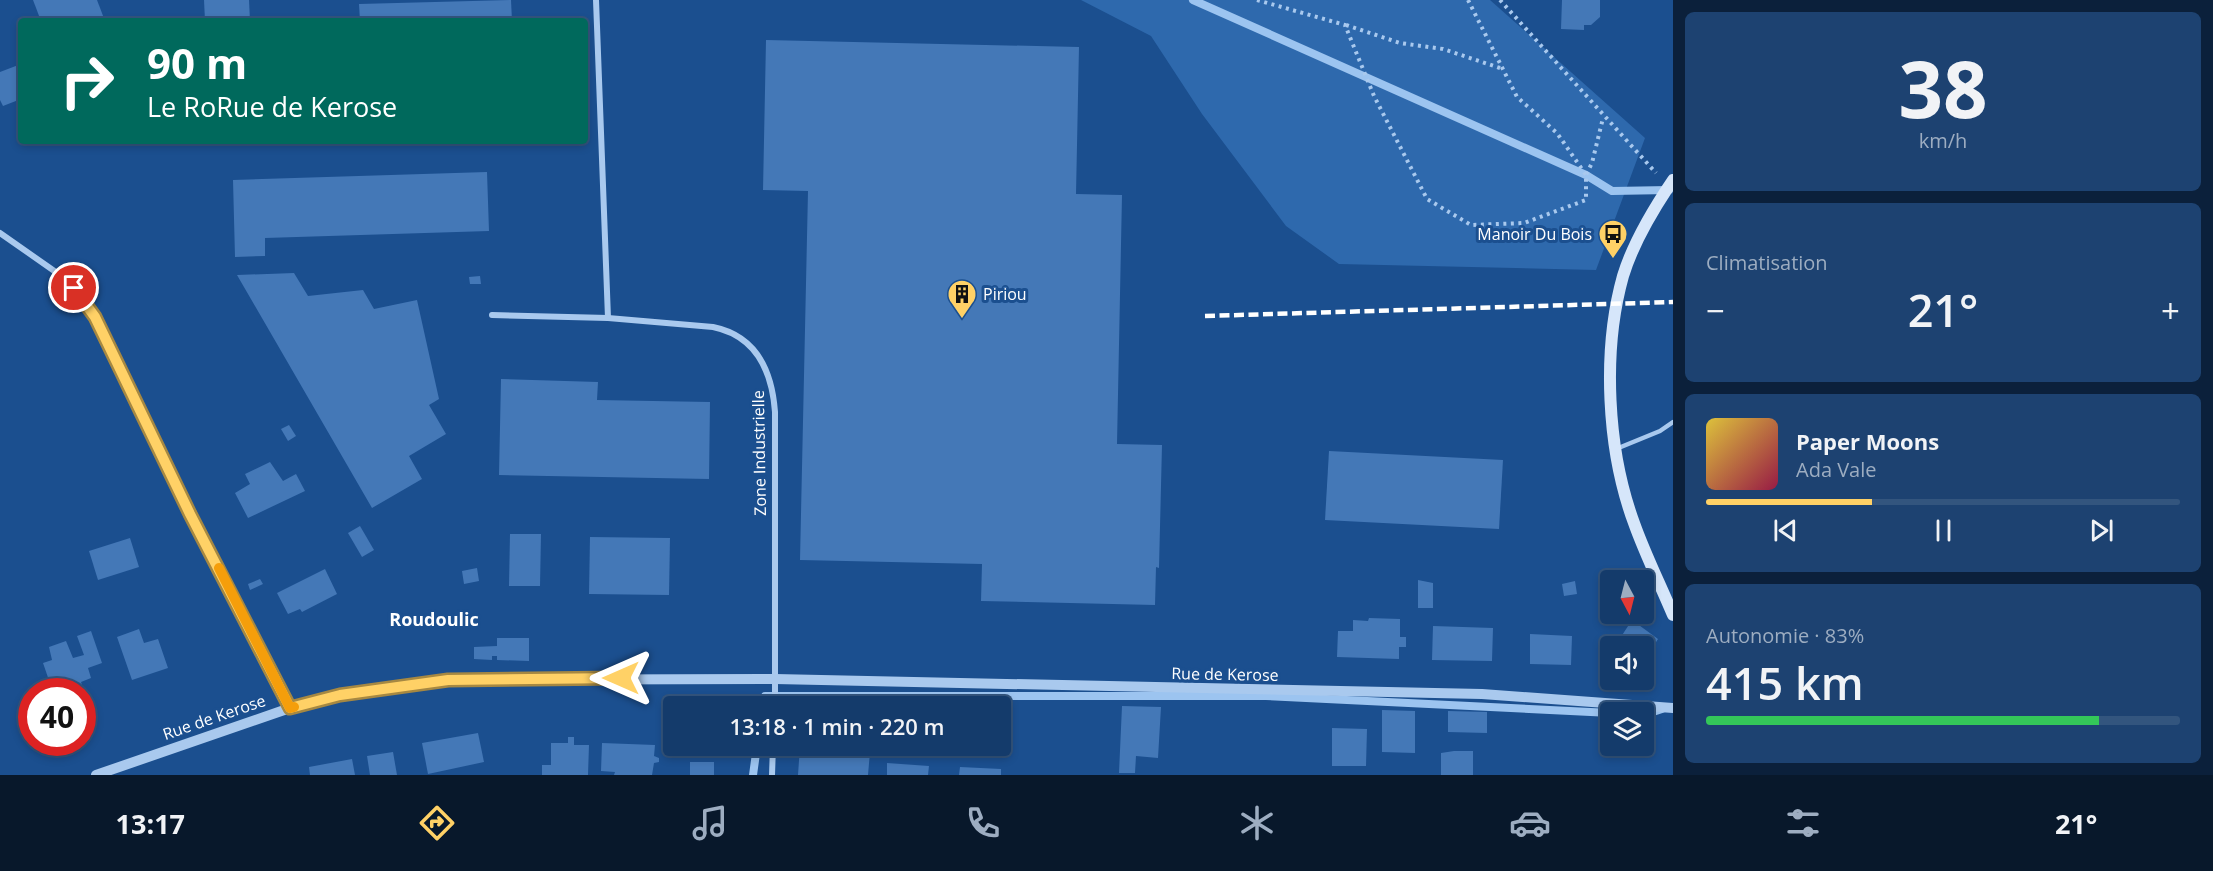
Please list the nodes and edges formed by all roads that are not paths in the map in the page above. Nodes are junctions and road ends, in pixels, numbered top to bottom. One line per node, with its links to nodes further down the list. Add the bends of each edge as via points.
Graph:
1 (597, 0): 5 (street)
2 (1671, 183): 7 (main road, via 1640,237 1623,275 1617,303 1609,366)
3 (0, 233): 11 (street, via 74,288 95,317)
4 (492, 315): 5 (street, Zone Industrielle)
5 (608, 318): 9 (street, Zone Industrielle, via 729,330 742,337 767,370 774,390 775,412)
6 (1673, 422): 7 (lane)
7 (1616, 449): 8 (main road, via 1633,521)
8 (1673, 615)
9 (775, 679): 10 (street); 11 (street, Rue de Kerose, via 448,680 340,695); 12 (street, Rue de Kerose, via 1482,694)
10 (775, 696)
11 (290, 708): 14 (street, Rue de Kerose)
12 (1673, 708)
13 (773, 756): 15 (street)
14 (96, 775)
15 (772, 775)

